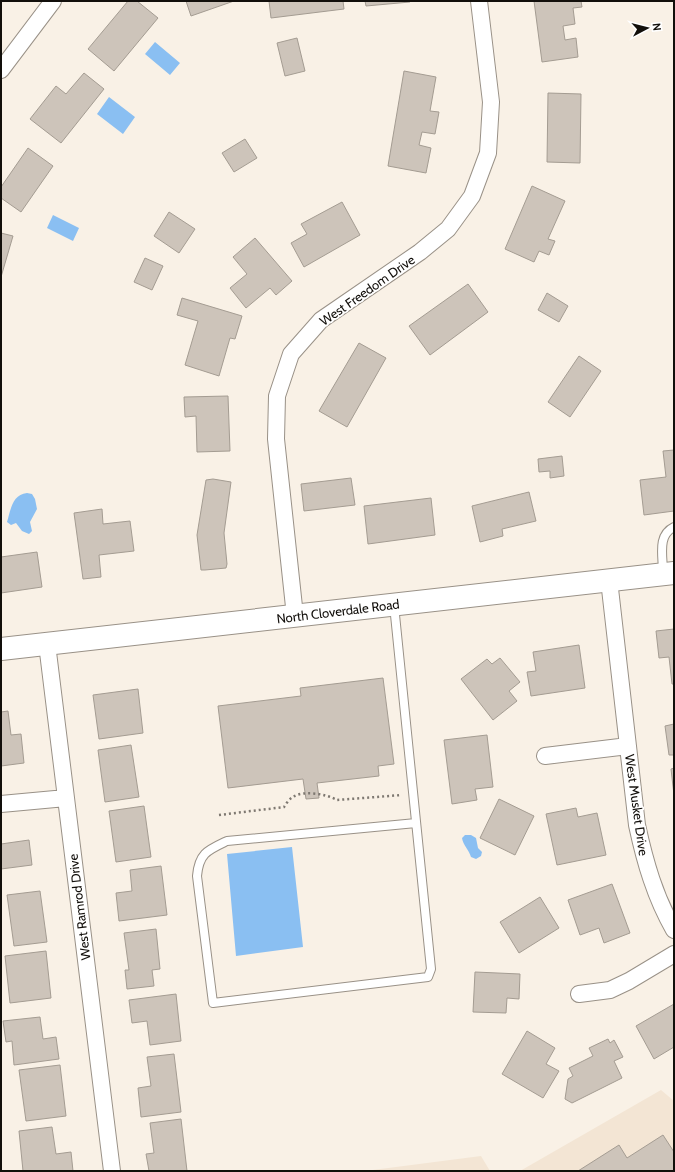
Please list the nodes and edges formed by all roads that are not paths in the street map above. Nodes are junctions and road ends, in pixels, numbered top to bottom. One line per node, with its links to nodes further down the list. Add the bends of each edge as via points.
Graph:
1 (54, 1): 3 (street)
2 (479, 1): 8 (street, West Freedom Drive, via 491,102 488,154 472,196 448,230 321,320 291,354 277,396 276,439)
3 (1, 70)
4 (674, 527): 5 (lane, via 667,530 663,538)
5 (668, 573): 6 (main road, North Cloverdale Road)
6 (609, 580): 7 (main road, North Cloverdale Road); 11 (street, West Musket Drive)
7 (394, 604): 8 (main road, North Cloverdale Road); 15 (lane)
8 (295, 616): 9 (main road, North Cloverdale Road)
9 (47, 644): 10 (main road, North Cloverdale Road); 13 (street, West Ramrod Drive)
10 (1, 649)
11 (628, 746): 12 (street, West Musket Drive); 16 (street, West Musket Drive, via 637,825 645,861 661,906)
12 (545, 756)
13 (66, 798): 14 (street); 19 (street, West Ramrod Drive)
14 (1, 804)
15 (416, 823): 15 (lane, via 432,969 428,977 213,1003 197,876 201,857 210,849 227,841)
16 (674, 930)
17 (674, 954): 18 (street, via 610,990)
18 (579, 994)
19 (112, 1171)

